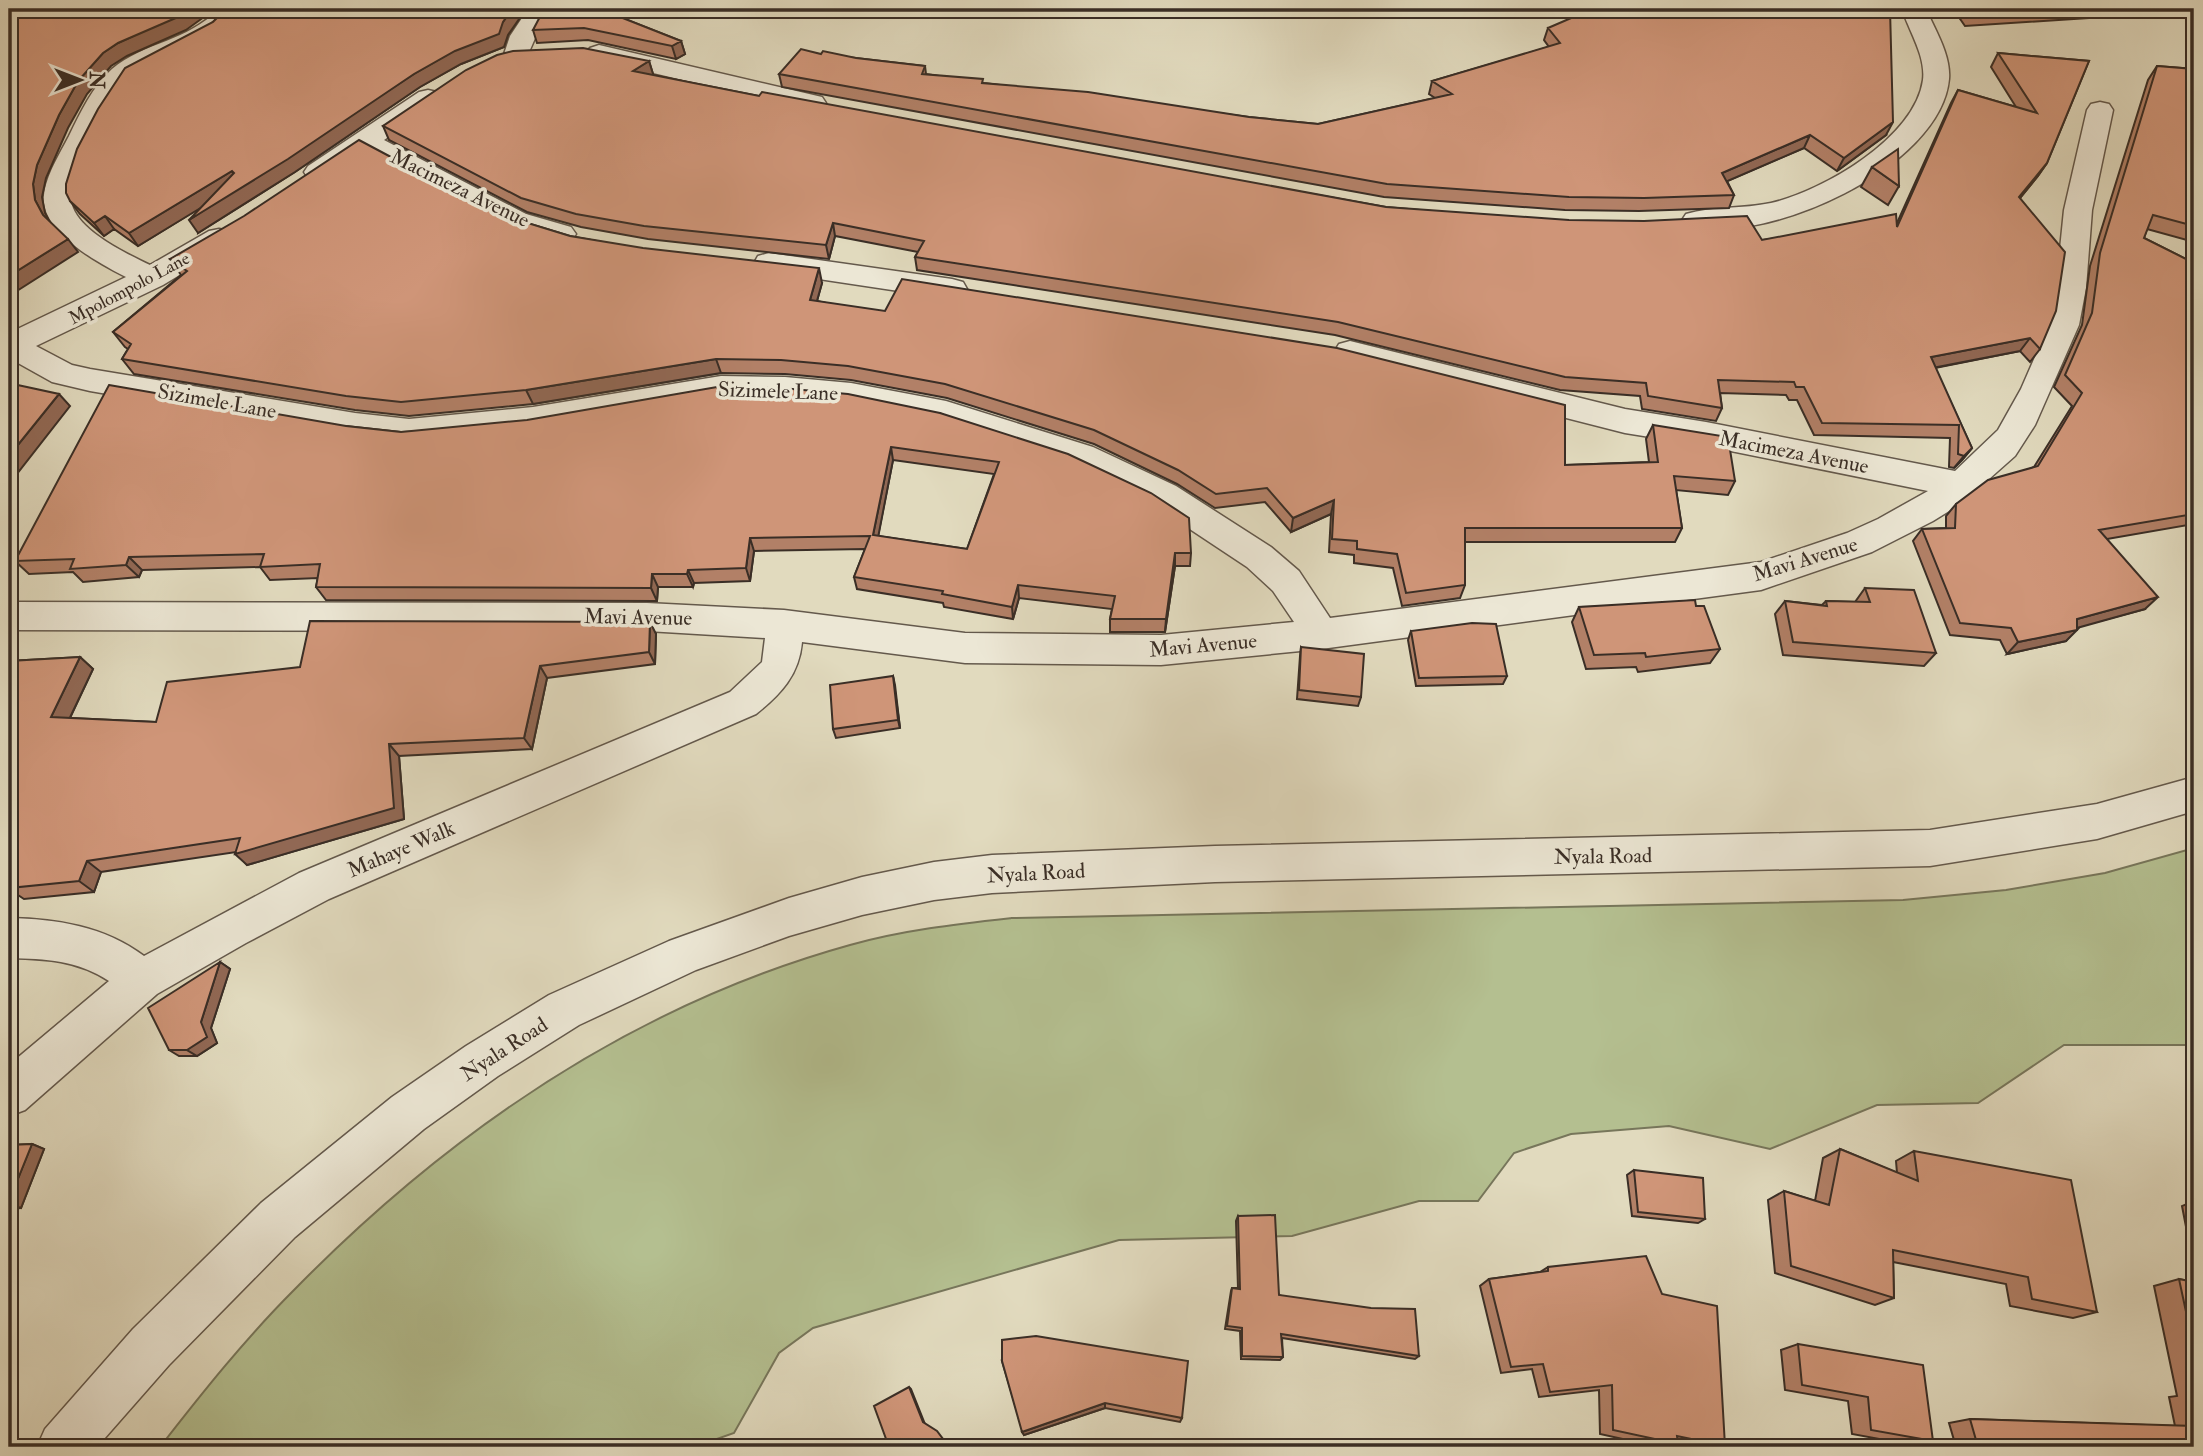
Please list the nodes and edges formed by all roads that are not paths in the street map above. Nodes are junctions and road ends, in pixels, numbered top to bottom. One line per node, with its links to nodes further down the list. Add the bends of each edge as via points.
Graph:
1 (231, 9): 15 (street, via 194,39 120,76 101,102 58,192 58,207 73,227 114,259)
2 (540, 9): 4 (street, via 505,57)
3 (1914, 9): 11 (street, via 1937,77 1934,97 1920,120 1894,147 1851,178 1793,206 1733,219)
4 (544, 51)
5 (577, 51): 7 (street, via 653,64 771,96)
6 (451, 82): 9 (street)
7 (838, 108)
8 (2100, 110): 19 (street, Mavi Avenue, via 2076,223 2064,324 2005,447)
9 (364, 140): 10 (street); 13 (street, Macimeza Avenue, via 516,220)
10 (298, 186)
11 (1666, 222)
12 (236, 228): 15 (street, Mpolompolo Lane)
13 (589, 241)
14 (736, 259): 16 (street)
15 (152, 278): 17 (street, Mpolompolo Lane)
16 (986, 295)
17 (9, 345): 22 (street, Sizimele Lane, via 63,374 90,380 409,431 533,419 721,387 851,394 946,413 1081,456 1164,495 1259,557 1286,581)
18 (1321, 347): 19 (street, Macimeza Avenue, via 1625,421)
19 (1961, 485): 22 (street, Mavi Avenue, via 1927,510 1878,536 1761,576)
20 (9, 616): 21 (street, Mavi Avenue, via 647,617)
21 (784, 625): 22 (street, Mavi Avenue, via 965,648 1028,650 1161,650); 25 (street, Mahaye Walk, via 784,657 770,681 743,703 314,886)
22 (1321, 634)
23 (2194, 794): 27 (street, Nyala Road, via 2108,821 1930,848 1215,864 992,874 862,896 789,917 684,955 564,1010 408,1113 269,1228 151,1347)
24 (9, 937): 25 (street, via 52,938 95,948)
25 (142, 980): 26 (street, Mahaye Walk)
26 (9, 1094)
27 (63, 1447)

